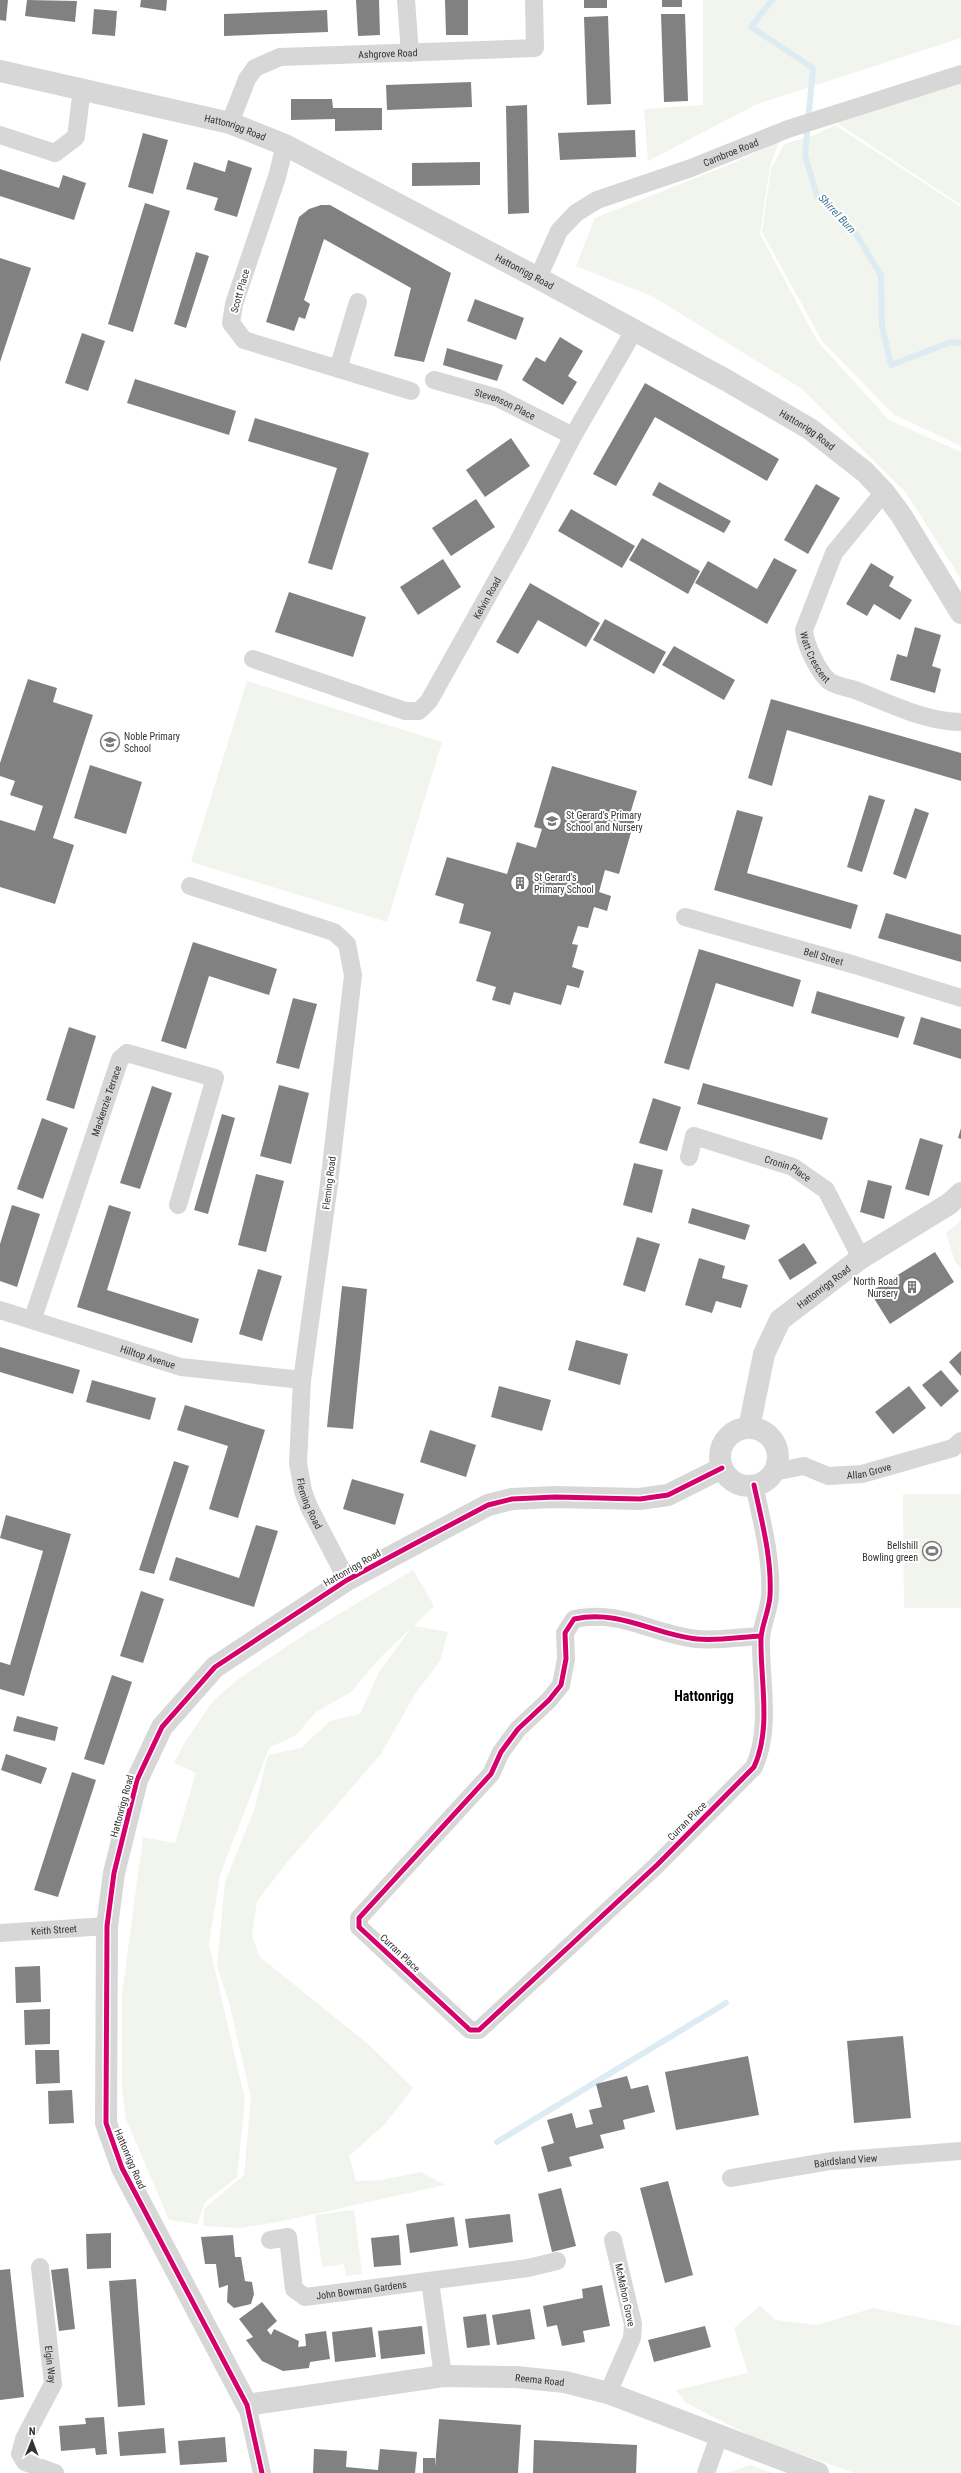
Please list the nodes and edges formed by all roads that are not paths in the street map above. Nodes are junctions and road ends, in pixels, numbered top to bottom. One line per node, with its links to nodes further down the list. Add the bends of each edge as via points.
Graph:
1 (406, 0): 3 (street)
2 (534, 0): 3 (street, Ashgrove Road, via 535,48)
3 (410, 53): 7 (street, Ashgrove Road, via 280,57 255,68 247,79)
4 (0, 72): 6 (street, Hattonrigg Road)
5 (961, 74): 10 (street, Carnbroe Road, via 788,129 691,168 597,200 576,213 559,231)
6 (82, 88): 7 (street, Hattonrigg Road); 8 (street, via 76,137 55,153)
7 (230, 123): 9 (street, Hattonrigg Road)
8 (0, 135)
9 (284, 145): 10 (street, Hattonrigg Road); 13 (street, Scott Place, via 277,177 234,304 231,323 244,340)
10 (538, 278): 12 (street, Hattonrigg Road)
11 (358, 302): 13 (street)
12 (635, 329): 16 (street, Kelvin Road); 17 (street, Hattonrigg Road, via 810,429 865,472)
13 (338, 369): 15 (street, Scott Place)
14 (434, 380): 16 (street, Stevenson Place, via 498,398)
15 (411, 391)
16 (573, 436): 19 (street, Kelvin Road, via 518,542 429,702 419,710 405,711)
17 (884, 492): 18 (street, Hattonrigg Road); 20 (street, Watt Crescent, via 834,552 804,630 805,640 810,654 829,681 929,717 948,722)
18 (961, 613)
19 (253, 660)
20 (961, 722)
21 (190, 886): 30 (street, Fleming Road, via 334,932 347,944 353,975 329,1184)
22 (685, 917): 23 (street, Bell Street)
23 (961, 998)
24 (689, 1157): 27 (street, Cronin Place, via 694,1136 793,1167 826,1190)
25 (961, 1192): 27 (street, Hattonrigg Road, via 949,1204)
26 (178, 1205): 29 (street, Mackenzie Terrace, via 215,1078 127,1053 120,1059)
27 (861, 1258): 31 (street, Hattonrigg Road, via 780,1320 764,1354)
28 (0, 1310): 29 (street, Hilltop Avenue)
29 (33, 1318): 30 (street, Hilltop Avenue, via 181,1367)
30 (302, 1380): 36 (street, Fleming Road, via 298,1463 303,1491)
31 (749, 1428): 33 (street, via 739,1429 724,1442 720,1459); 34 (street, via 759,1430 772,1440 777,1449 778,1461)
32 (961, 1441): 34 (street, Allan Grove, via 953,1448 862,1474 828,1476 804,1466)
33 (722, 1468): 35 (street, via 730,1479 739,1484); 36 (street, Hattonrigg Road, via 668,1495 640,1499 512,1499 488,1504)
34 (773, 1472): 35 (street, via 764,1482)
35 (754, 1485): 37 (street, Curran Place, via 766,1540 770,1594)
36 (347, 1580): 38 (street, Hattonrigg Road, via 214,1667 162,1727 137,1780 114,1873)
37 (761, 1636): 37 (street, Curran Place, via 763,1730 761,1751 754,1767 657,1865 479,2030 470,2030 359,1927 359,1918 491,1774 501,1752 518,1729 561,1685 566,1659 565,1633 574,1620 590,1616 629,1620 667,1633 698,1639)
38 (107, 1926): 39 (street, Keith Street); 49 (street, Hattonrigg Road, via 106,2124 126,2175)
39 (0, 1933)
40 (961, 2151): 41 (street, Bairdsland View, via 831,2161)
41 (731, 2178)
42 (270, 2240): 46 (street, John Bowman Gardens, via 288,2237 294,2289 304,2297)
43 (613, 2240): 48 (street, McMahon Grove, via 633,2324 632,2338)
44 (557, 2261): 46 (street, John Bowman Gardens, via 528,2268)
45 (40, 2267): 51 (street, Elgin Way, via 54,2384 24,2439 20,2454 25,2462)
46 (430, 2281): 47 (street)
47 (443, 2376): 48 (street, Reema Road, via 516,2377 565,2382); 49 (street, Reema Road)
48 (608, 2393): 50 (street, Reema Road)
49 (247, 2405): 52 (street, Hattonrigg Road)
50 (719, 2436): 53 (street); 54 (street, Reema Road)
51 (55, 2473)
52 (262, 2473)
53 (706, 2473)
54 (818, 2473)

